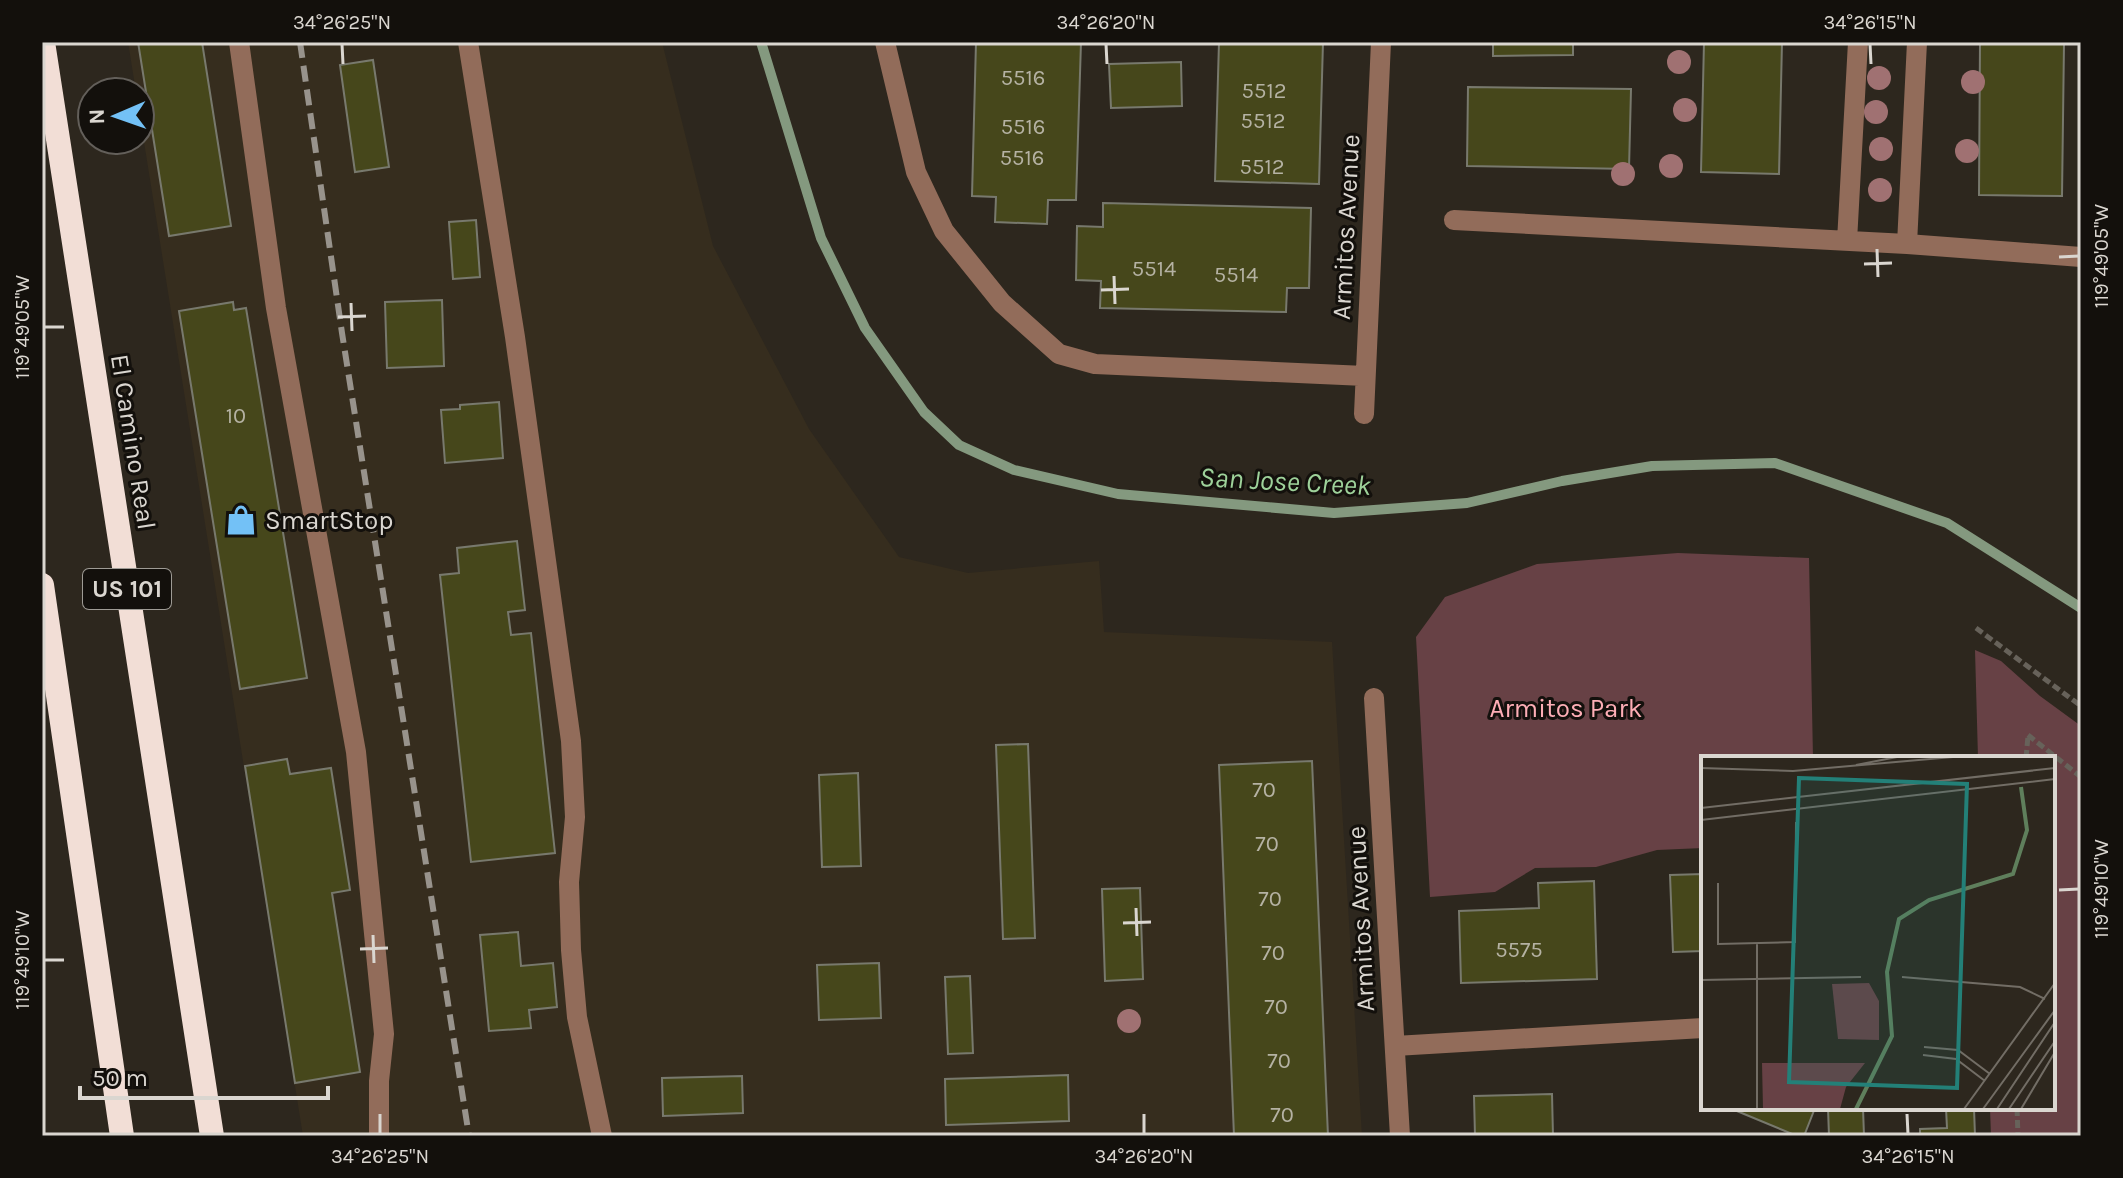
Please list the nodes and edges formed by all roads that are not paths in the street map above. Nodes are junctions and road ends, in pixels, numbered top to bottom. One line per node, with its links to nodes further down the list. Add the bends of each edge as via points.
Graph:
1 (43, 42): 19 (highway, El Camino Real / US 101)
2 (239, 42): 20 (street, via 276,308 356,752 384,1034)
3 (468, 42): 21 (street, via 571,741 571,950 577,1017)
4 (885, 42): 12 (street, via 916,172 944,231 1002,303 1059,354 1095,364)
5 (1381, 42): 12 (street, Armitos Avenue)
6 (1858, 42): 9 (street)
7 (1917, 42): 10 (street)
8 (1454, 220): 9 (street)
9 (1847, 241): 10 (street)
10 (1907, 244): 11 (street)
11 (2081, 257)
12 (1365, 376): 13 (street, Armitos Avenue)
13 (1364, 414)
14 (42, 585): 18 (highway, US 101)
15 (1374, 698): 17 (street, Armitos Avenue)
16 (1701, 1028): 17 (street)
17 (1395, 1046): 22 (street, Armitos Avenue)
18 (122, 1136)
19 (212, 1136)
20 (379, 1136)
21 (602, 1136)
22 (1400, 1136)

